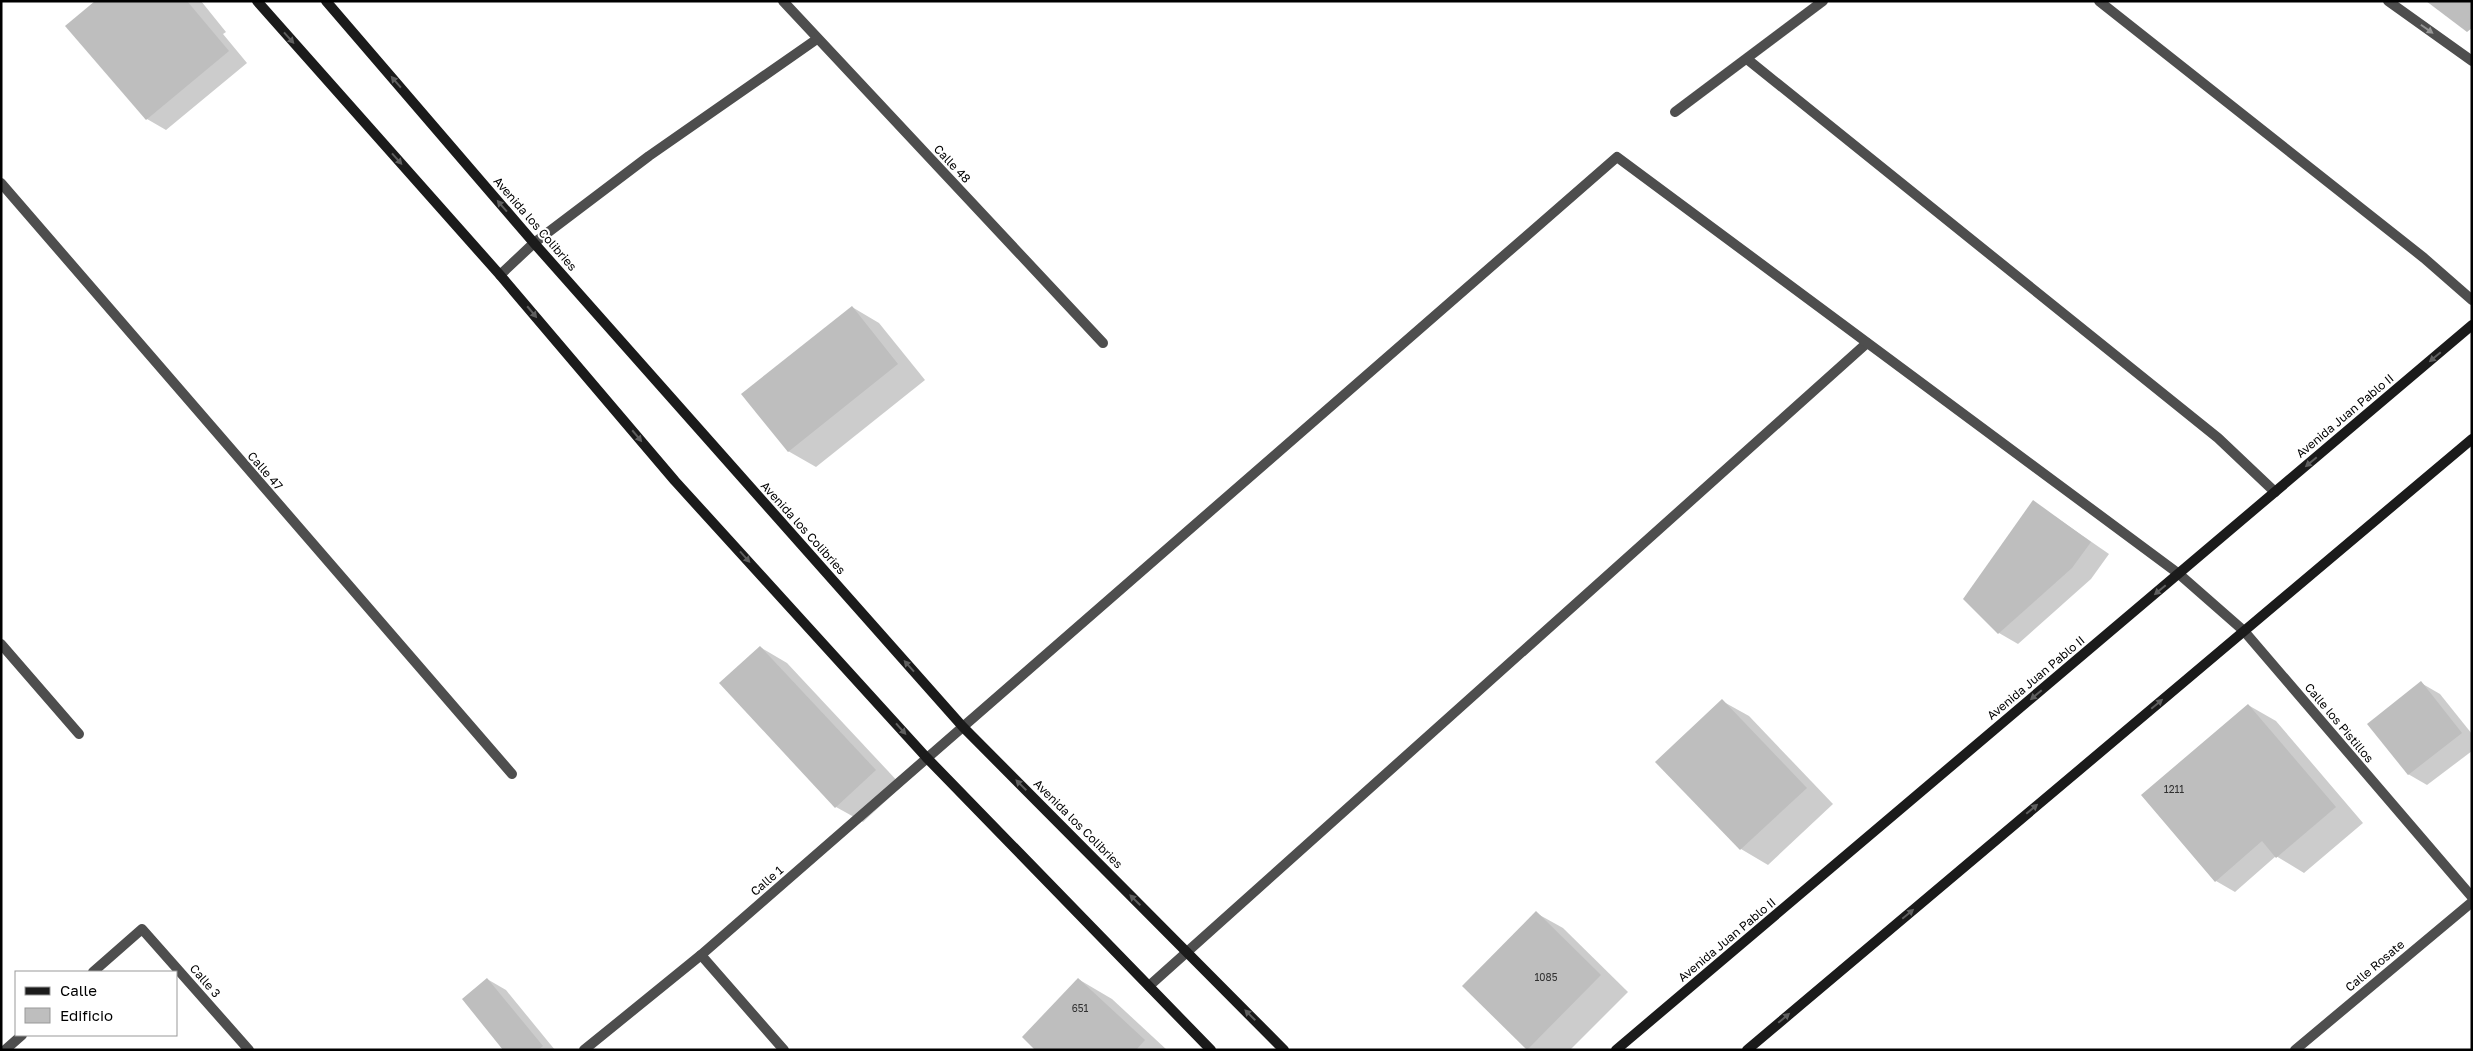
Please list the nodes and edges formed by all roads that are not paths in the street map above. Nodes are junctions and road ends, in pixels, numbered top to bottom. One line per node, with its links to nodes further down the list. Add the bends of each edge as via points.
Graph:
1 (256, 1): 13 (street, one-way to 13)
2 (326, 1): 12 (street, Avenida los Colibries, one-way to 2)
3 (783, 1): 7 (street, Calle 48)
4 (1823, 1): 8 (street)
5 (2099, 1): 14 (street, via 2424,258)
6 (2388, 1): 9 (street, one-way to 9)
7 (817, 39): 12 (street, via 650,156); 17 (street, Calle 48)
8 (1747, 59): 10 (street); 19 (street, via 2218,438)
9 (2472, 61)
10 (1675, 112)
11 (1, 183): 26 (street, Calle 47)
12 (534, 243): 13 (street); 23 (street, Avenida los Colibries, one-way to 12)
13 (500, 275): 25 (street, one-way to 25, via 676,482)
14 (2472, 300)
15 (2472, 325): 19 (street, Avenida Juan Pablo II, one-way to 19)
16 (1867, 343): 20 (street, Calle los Pistillos); 23 (street, Calle 1, via 1617,158); 29 (street)
17 (1102, 344)
18 (2472, 439): 21 (street)
19 (2274, 492): 20 (street, Avenida Juan Pablo II)
20 (2179, 574): 21 (street, Calle los Pistillos); 40 (street, Avenida Juan Pablo II, one-way to 40)
21 (2244, 631): 27 (street, Calle los Pistillos); 41 (street, one-way to 21)
22 (1, 644): 24 (street)
23 (964, 727): 25 (street, Calle 1); 29 (street, Avenida los Colibries, one-way to 23)
24 (78, 734)
25 (926, 757): 30 (street, Calle 1); 32 (street)
26 (512, 774)
27 (2472, 898)
28 (2472, 902): 42 (street, Calle Rosate)
29 (1187, 952): 32 (street); 39 (street, Avenida los Colibries, one-way to 29)
30 (701, 955): 36 (street, Calle 1); 37 (street)
31 (94, 971): 35 (street, Calle 3, via 142,929)
32 (1149, 986): 38 (street)
33 (21, 1036): 34 (street)
34 (6, 1050)
35 (249, 1050)
36 (584, 1050)
37 (784, 1050)
38 (1211, 1050)
39 (1284, 1050)
40 (1616, 1050)
41 (1747, 1050)
42 (2295, 1050)

